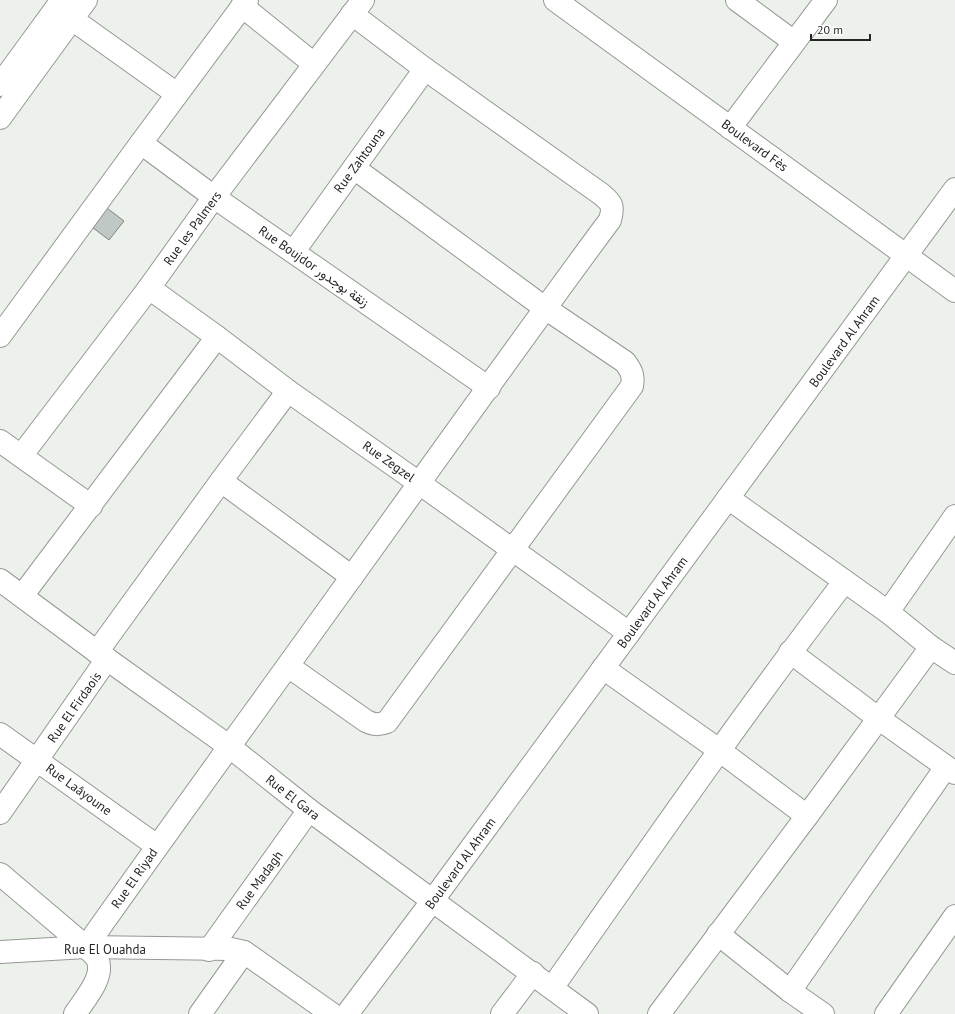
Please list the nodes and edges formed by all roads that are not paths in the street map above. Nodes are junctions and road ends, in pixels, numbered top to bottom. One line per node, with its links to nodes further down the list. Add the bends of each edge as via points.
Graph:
1 (62, 0): 12 (street)
2 (86, 0): 8 (street)
3 (555, 0): 15 (street, Boulevard Fès)
4 (737, 0): 9 (street)
5 (826, 0): 9 (street)
6 (245, 3): 10 (street); 13 (street)
7 (358, 7): 10 (street, Rue les Palmers); 11 (street)
8 (72, 19): 13 (street); 14 (street)
9 (794, 42): 15 (street)
10 (314, 64): 19 (street, Rue les Palmers)
11 (425, 69): 17 (street, Rue Zahtouna); 24 (street, Rue El Riyad, via 612,204 610,220)
12 (0, 85)
13 (177, 94): 16 (street)
14 (0, 118)
15 (730, 128): 21 (street, Boulevard Fès)
16 (141, 143): 19 (street, Rue Boujdor زنقة بوجدور); 25 (street)
17 (354, 168): 20 (street, Rue Zahtouna); 24 (street)
18 (955, 189): 21 (street, Boulevard Al Ahram)
19 (214, 197): 20 (street, Rue Boujdor زنقة بوجدور); 22 (street, Rue les Palmers)
20 (294, 251): 27 (street, Rue Boujdor زنقة بوجدور)
21 (906, 255): 23 (street, Boulevard Fès); 33 (street, Boulevard Al Ahram)
22 (149, 288): 26 (street, Rue Zegzel); 30 (street, Rue les Palmers)
23 (955, 291)
24 (545, 308): 27 (street, Rue El Riyad); 36 (street, via 624,362 634,379 632,386)
25 (0, 336)
26 (217, 337): 28 (street, Rue Zegzel); 34 (street)
27 (489, 388): 32 (street, Rue El Riyad)
28 (288, 391): 31 (street, Rue El Firdaois); 32 (street, Rue Zegzel)
29 (0, 441): 30 (street)
30 (22, 456): 34 (street)
31 (221, 480): 37 (street); 45 (street, Rue El Firdaois)
32 (419, 483): 36 (street, Rue Zegzel); 37 (street, Rue El Riyad)
33 (728, 498): 39 (street); 42 (street, Boulevard Al Ahram)
34 (91, 506): 40 (street)
35 (955, 516): 41 (street)
36 (512, 549): 42 (street, Rue Zegzel); 47 (street, via 387,722 379,725 366,721)
37 (352, 577): 47 (street, Rue El Riyad)
38 (0, 580): 40 (street, Rue El Gara)
39 (844, 582): 41 (street); 44 (street)
40 (22, 596): 45 (street, Rue El Gara)
41 (888, 612): 43 (street)
42 (629, 633): 48 (street, Boulevard Al Ahram)
43 (931, 647): 46 (street); 49 (street)
44 (790, 652): 49 (street); 52 (street)
45 (102, 656): 51 (street, Rue El Gara); 53 (street, Rue El Firdaois)
46 (955, 663)
47 (288, 666): 51 (street, Rue El Riyad)
48 (604, 668): 52 (street); 60 (street, Boulevard Al Ahram)
49 (878, 718): 54 (street); 57 (street)
50 (0, 734): 53 (street, Rue Laâyoune)
51 (230, 747): 55 (street, Rue El Gara); 58 (street, Rue El Riyad)
52 (719, 750): 57 (street); 68 (street)
53 (37, 760): 56 (street, Rue El Firdaois); 58 (street, Rue Laâyoune)
54 (951, 770): 69 (street)
55 (309, 810): 60 (street, Rue El Gara); 64 (street, Rue Madagh)
56 (0, 813)
57 (807, 816): 62 (street)
58 (157, 846): 63 (street, Rue El Riyad)
59 (0, 874): 63 (street)
60 (433, 900): 67 (street, Rue El Gara); 73 (street, Boulevard Al Ahram)
61 (955, 916): 78 (street)
62 (718, 934): 69 (street); 76 (street)
63 (86, 947): 64 (street, Rue El Ouahda); 65 (street, Rue El Ouahda); 70 (street, via 98,960 100,970 98,978)
64 (209, 950): 66 (street, Rue El Ouahda, via 231,949)
65 (0, 952)
66 (244, 952): 71 (street); 72 (street)
67 (533, 973): 68 (street, Rue El Gara); 74 (street)
68 (552, 988): 75 (street, Rue El Gara)
69 (790, 991): 77 (street)
70 (75, 1014)
71 (200, 1014)
72 (332, 1014)
73 (347, 1014)
74 (502, 1014)
75 (587, 1014)
76 (659, 1014)
77 (823, 1014)
78 (886, 1014)

